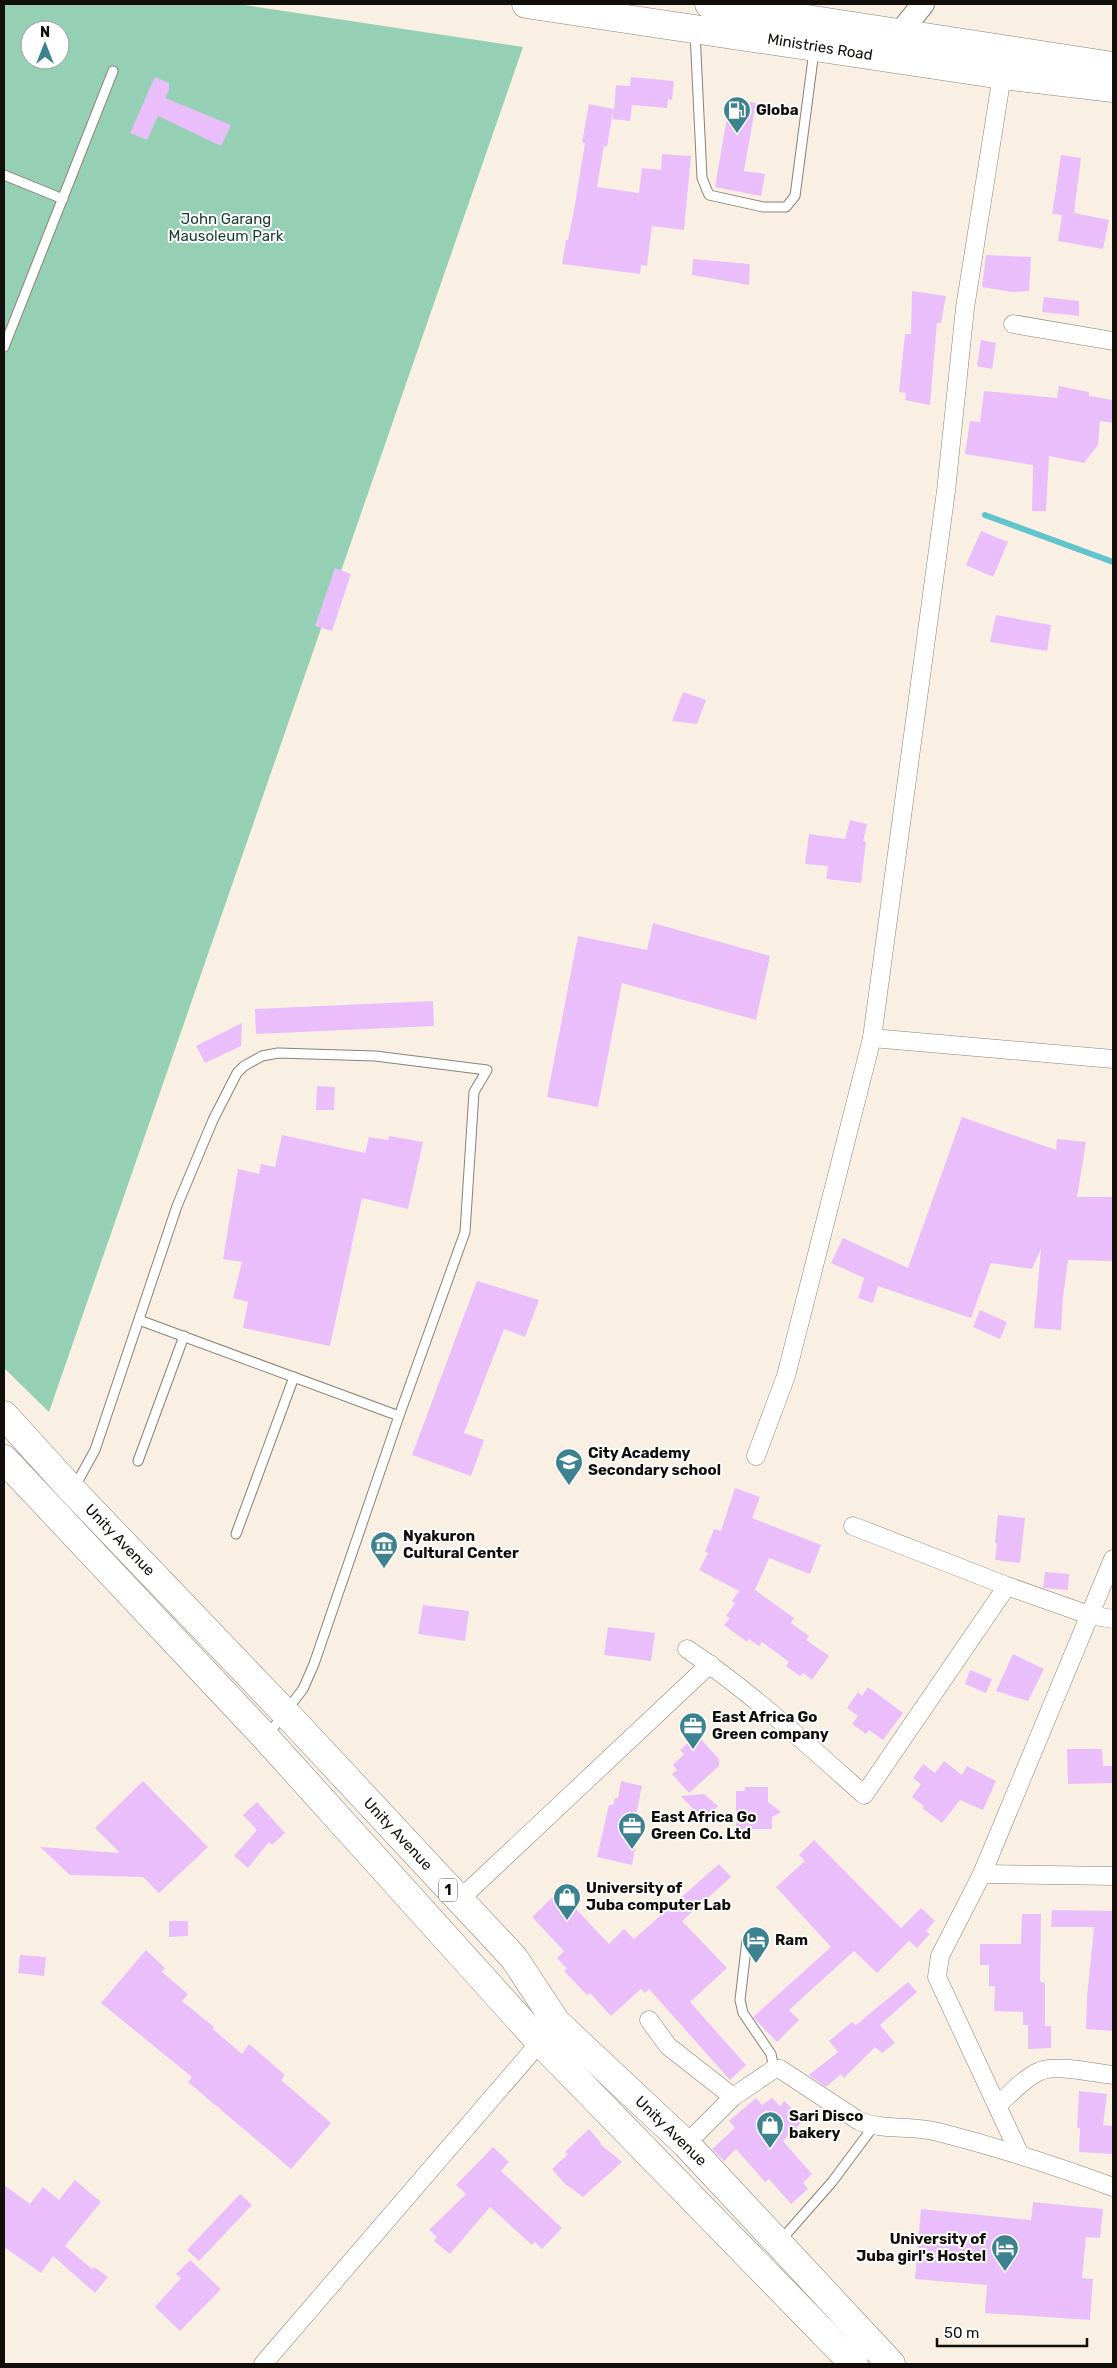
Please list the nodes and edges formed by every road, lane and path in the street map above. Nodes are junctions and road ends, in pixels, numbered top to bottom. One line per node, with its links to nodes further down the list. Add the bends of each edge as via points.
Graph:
1 (526, 4): 4 (main road, Ministries Road)
2 (709, 4): 6 (main road, Ministries Road)
3 (923, 4): 6 (street)
4 (695, 29): 5 (main road, Ministries Road); 5 (lane, via 702,178 709,195 763,208 786,208 795,196)
5 (814, 46): 6 (main road, Ministries Road)
6 (895, 46): 7 (main road, Ministries Road); 9 (main road, Ministries Road)
7 (1113, 66)
8 (113, 71): 12 (lane)
9 (1002, 75): 10 (main road, Ministries Road); 16 (street, via 965,308 946,491)
10 (1113, 88)
11 (4, 175): 12 (lane)
12 (63, 199): 15 (lane)
13 (1013, 324): 14 (street)
14 (1113, 341)
15 (4, 347)
16 (872, 1038): 17 (street); 23 (street, via 786,1376)
17 (1113, 1059)
18 (139, 1320): 19 (lane); 22 (lane, via 180,1197 213,1120 237,1073 244,1066 262,1056 278,1053 375,1056 488,1070 474,1092 466,1232); 26 (lane, via 95,1450)
19 (184, 1336): 20 (lane); 25 (lane)
20 (294, 1377): 22 (lane); 28 (lane)
21 (4, 1415): 26 (main road, Unity Avenue / 1)
22 (398, 1416): 35 (lane, via 314,1664 303,1689)
23 (756, 1456)
24 (4, 1459): 36 (main road, Unity Avenue / 1)
25 (138, 1461)
26 (72, 1490): 35 (main road, Unity Avenue / 1)
27 (852, 1526): 30 (street)
28 (236, 1534)
29 (1113, 1559): 31 (street)
30 (1007, 1586): 31 (street); 34 (street, via 864,1795 796,1733)
31 (1089, 1615): 32 (street); 37 (street)
32 (1113, 1618)
33 (687, 1649): 34 (street)
34 (710, 1664): 39 (street)
35 (285, 1713): 36 (lane); 39 (main road, Unity Avenue / 1)
36 (266, 1738): 42 (main road, Unity Avenue / 1)
37 (982, 1874): 38 (street); 46 (street, via 940,1956 937,1977)
38 (1113, 1876)
39 (458, 1900): 42 (main road, Unity Avenue / 1, via 514,1958)
40 (747, 1940): 43 (lane, via 740,2000 743,2014 771,2054)
41 (649, 2020): 45 (street, via 668,2046)
42 (548, 2032): 48 (main road, Unity Avenue / 1); 52 (street); 53 (main road, Unity Avenue / 1)
43 (774, 2069): 45 (street); 47 (street, via 786,2071 859,2121)
44 (1113, 2075): 46 (street, via 1056,2068 1041,2071 1028,2078)
45 (733, 2097): 48 (street)
46 (998, 2105): 49 (street)
47 (874, 2127): 49 (street, via 936,2131); 51 (lane, via 832,2182)
48 (686, 2144): 51 (main road, Unity Avenue / 1)
49 (1020, 2155): 50 (street)
50 (1113, 2187)
51 (779, 2242): 54 (main road, Unity Avenue / 1)
52 (264, 2364)
53 (854, 2364)
54 (891, 2364)

